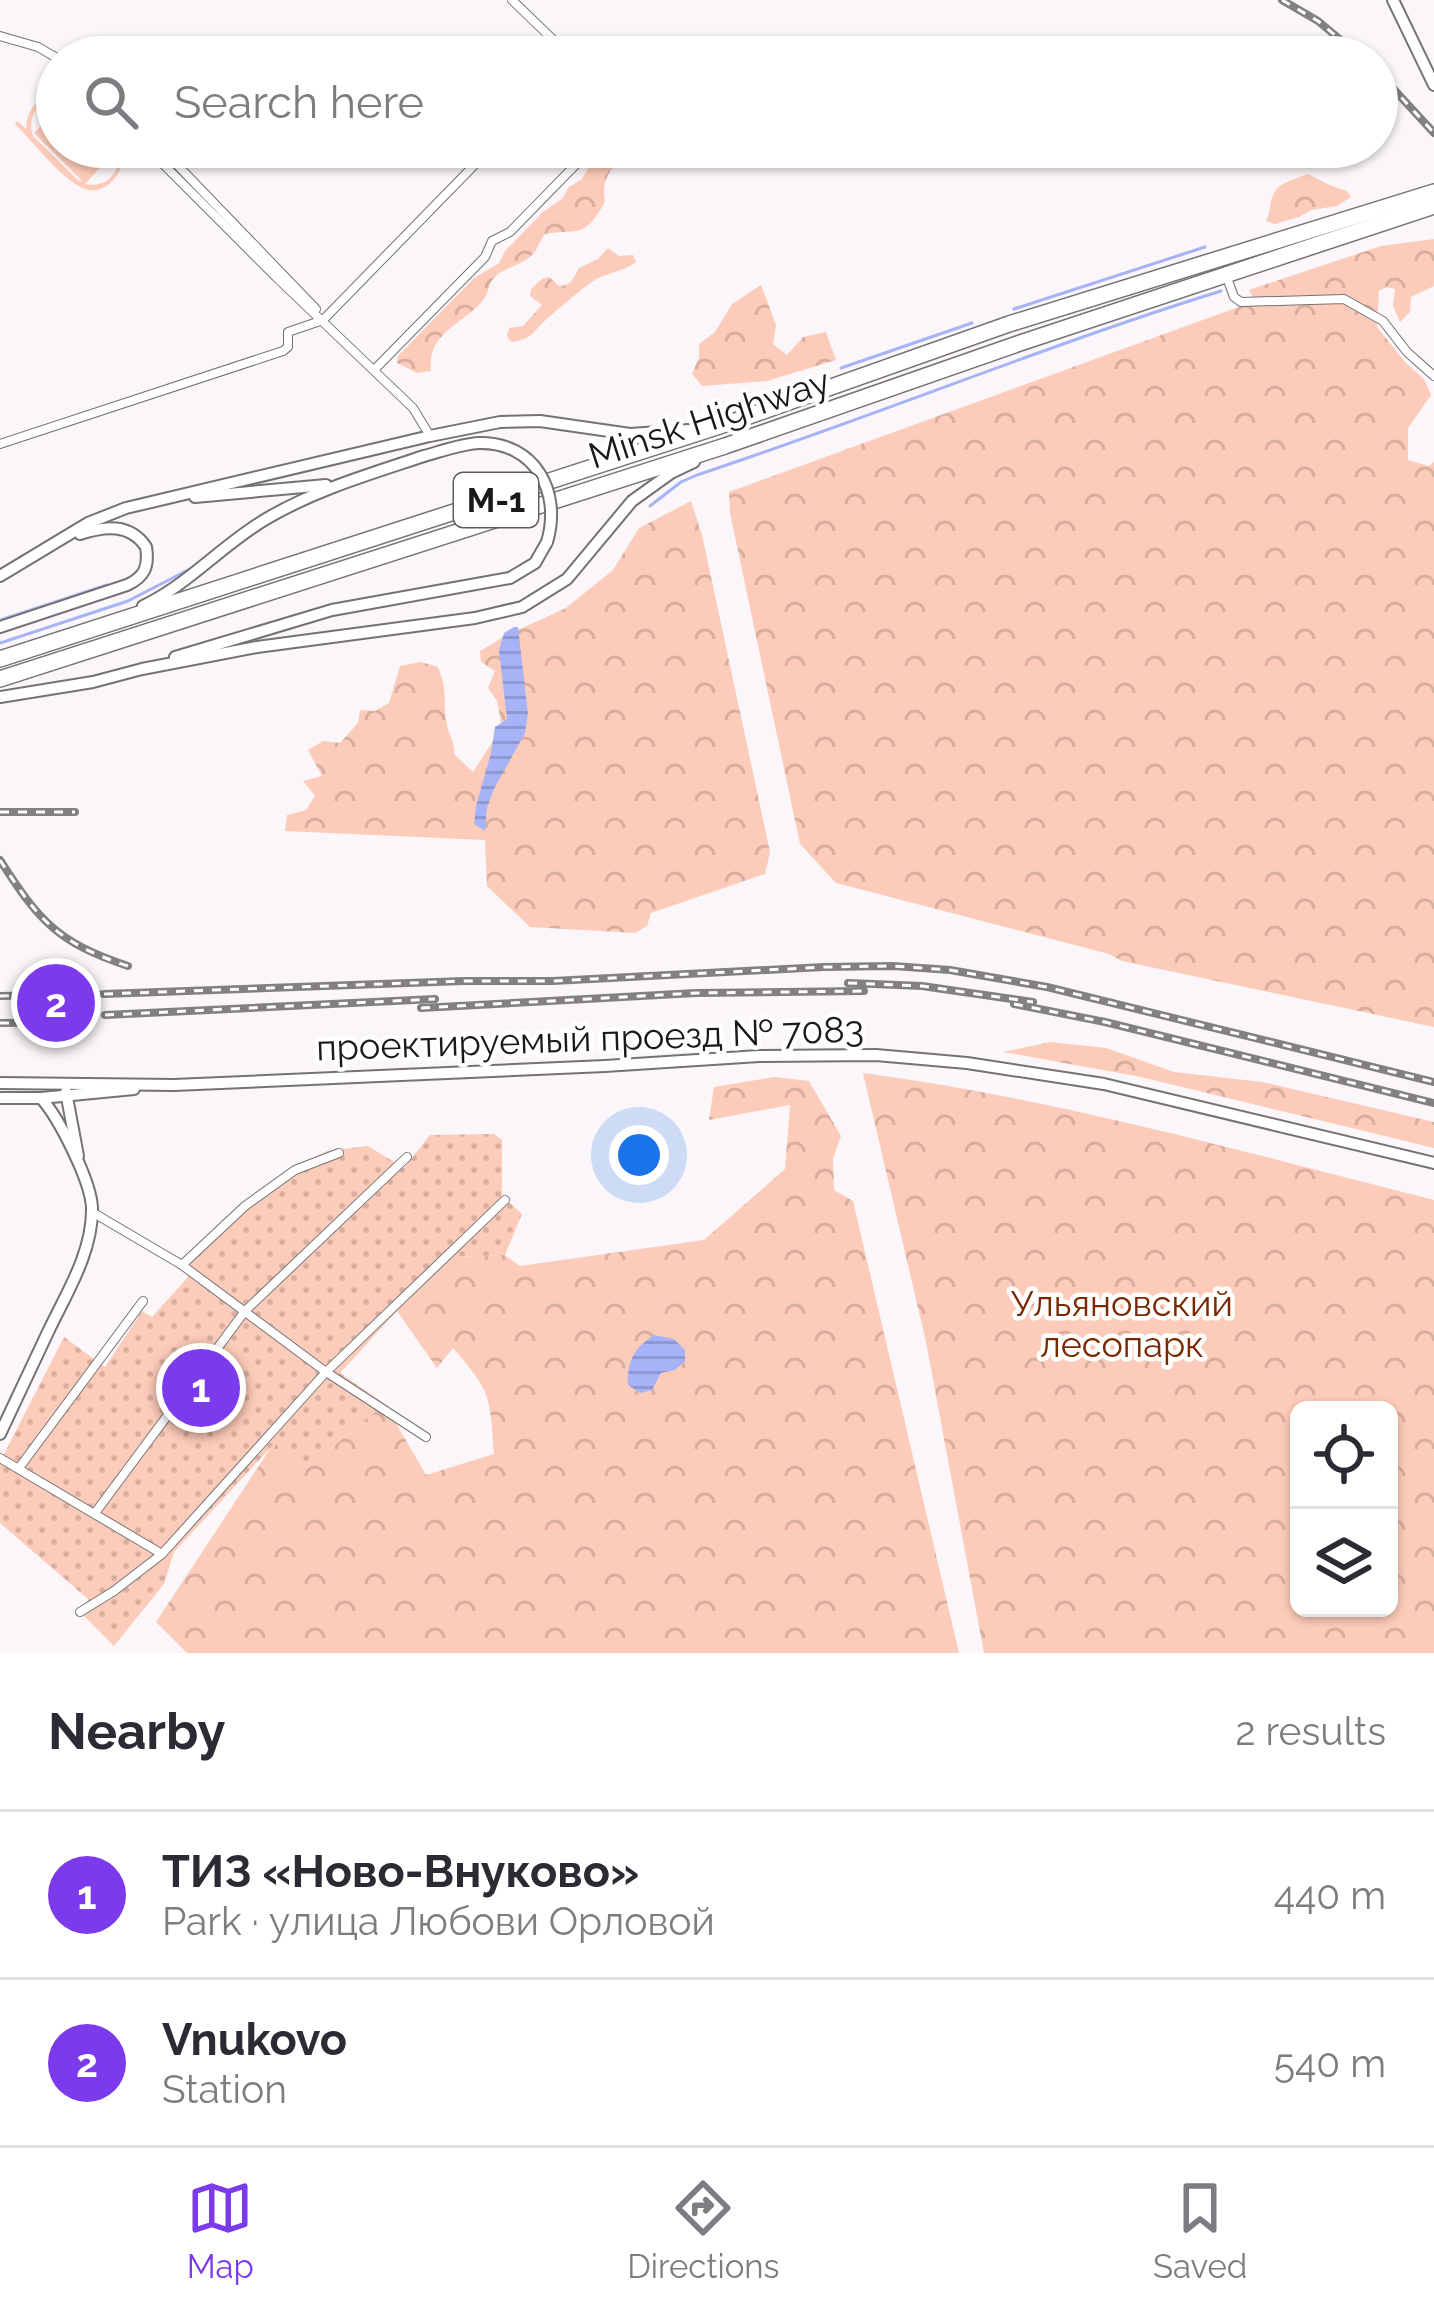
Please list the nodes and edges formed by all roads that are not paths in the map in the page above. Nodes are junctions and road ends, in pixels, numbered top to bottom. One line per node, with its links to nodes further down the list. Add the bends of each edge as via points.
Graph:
1 (512, 0): 4 (street)
2 (1394, 0): 6 (main road)
3 (0, 36): 5 (street)
4 (550, 36)
5 (36, 46)
6 (1434, 85)
7 (167, 168): 14 (street)
8 (180, 168): 14 (street)
9 (471, 168): 14 (street)
10 (572, 168): 15 (street, via 492,241)
11 (1434, 189): 17 (highway, Minsk Highway / М-1)
12 (1434, 206): 13 (highway, Minsk Highway / М-1)
13 (1226, 275): 16 (street, via 1240,302 1344,299 1383,321); 20 (highway, Minsk Highway / М-1)
14 (323, 320): 15 (street); 19 (street, via 288,332 283,351)
15 (378, 373): 18 (street)
16 (1434, 376)
17 (735, 421): 18 (main road, via 630,434 520,421); 26 (highway, Minsk Highway / М-1)
18 (430, 436): 22 (main road)
19 (0, 444)
20 (725, 446): 28 (main road, via 632,501 567,578 522,607); 29 (highway, Minsk Highway / М-1)
21 (347, 482): 22 (main road); 26 (main road, via 263,521 164,596); 28 (main road, bridge, via 483,443 510,448 541,475 552,500 551,528 535,563 510,578 332,610)
22 (152, 501): 23 (main road)
23 (54, 542): 24 (main road); 25 (main road, via 124,529 146,547 146,567 127,585)
24 (0, 575)
25 (0, 627)
26 (91, 630): 27 (highway, Minsk Highway / М-1)
27 (0, 658)
28 (142, 669): 30 (main road)
29 (0, 679)
30 (0, 693)
31 (0, 1083): 32 (main road)
32 (62, 1092): 34 (main road); 35 (main road); 38 (main road, проектируемый проезд № 7083, via 875,1055 1104,1084); 39 (main road)
33 (0, 1098): 34 (main road)
34 (41, 1098): 35 (main road)
35 (54, 1112): 39 (main road)
36 (339, 1153): 42 (street, via 295,1170)
37 (407, 1156): 44 (street)
38 (1434, 1163)
39 (81, 1171): 41 (main road)
40 (505, 1200): 45 (street)
41 (92, 1212): 42 (street); 46 (main road, via 78,1268)
42 (182, 1265): 44 (street)
43 (143, 1301): 49 (street)
44 (244, 1311): 45 (street); 50 (street)
45 (326, 1372): 47 (street); 51 (street)
46 (0, 1434)
47 (426, 1437)
48 (0, 1458): 49 (street)
49 (19, 1468): 50 (street)
50 (95, 1513): 51 (street)
51 (163, 1553): 52 (street)
52 (80, 1612)

